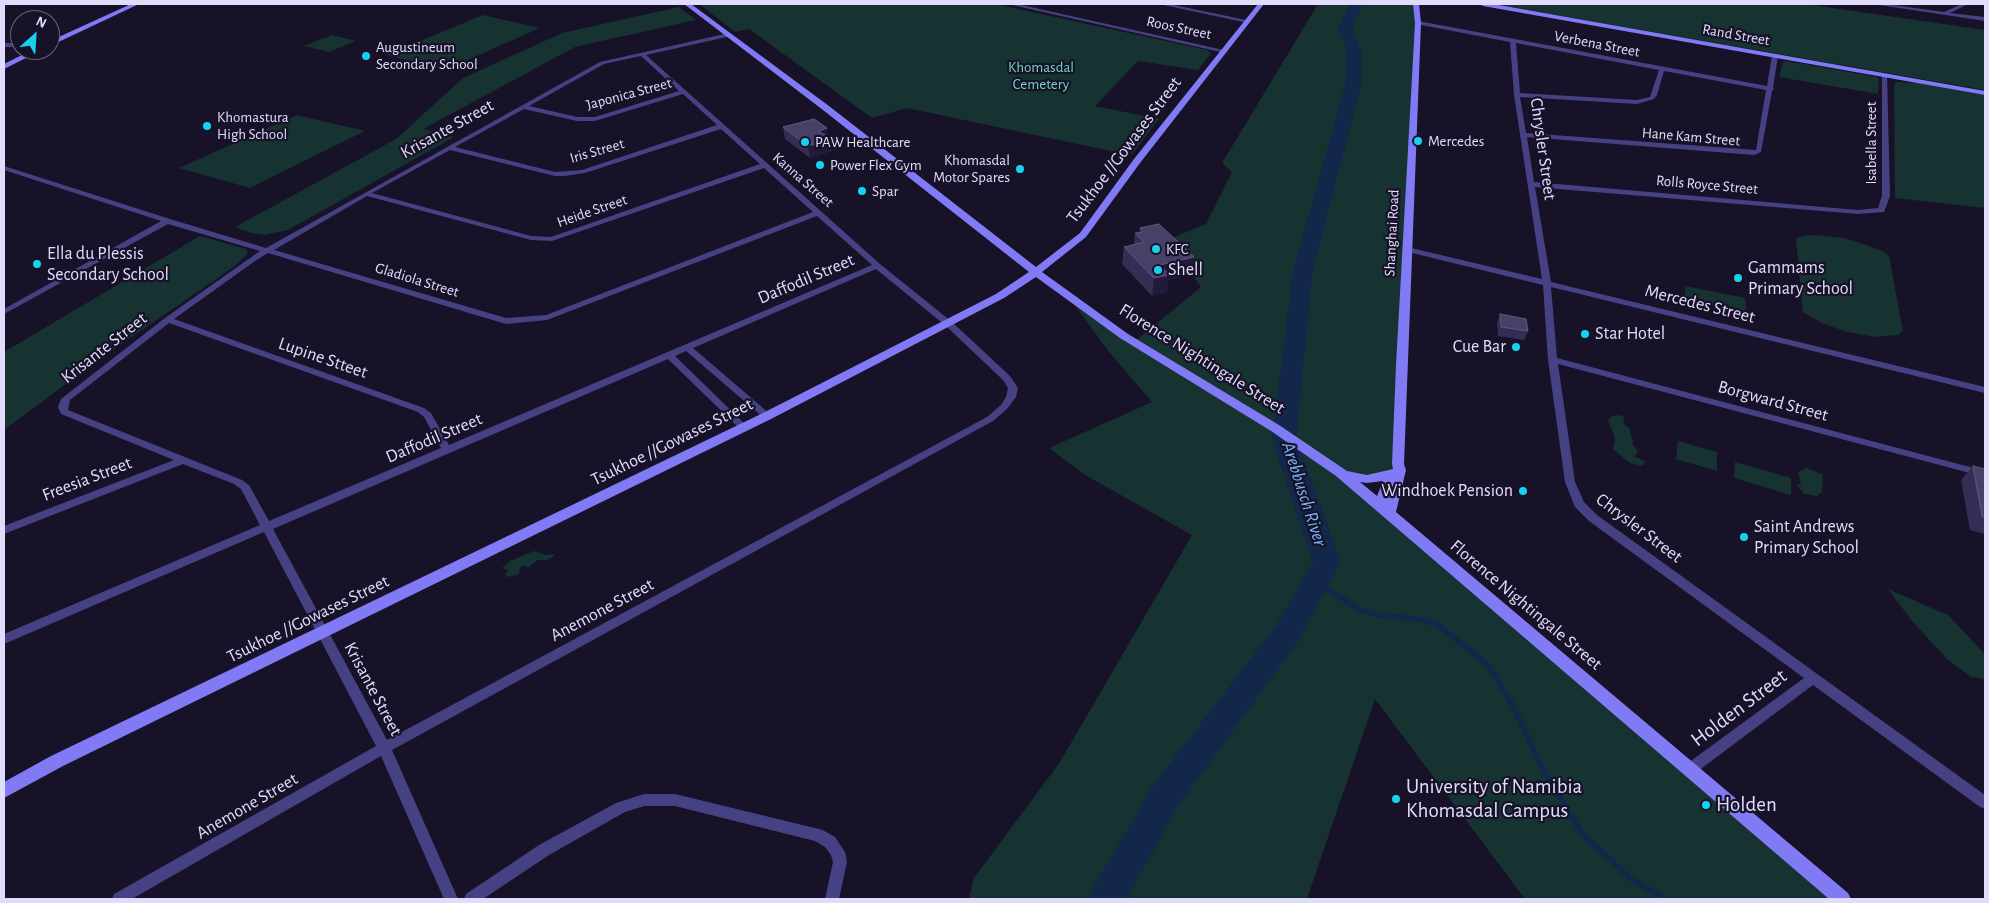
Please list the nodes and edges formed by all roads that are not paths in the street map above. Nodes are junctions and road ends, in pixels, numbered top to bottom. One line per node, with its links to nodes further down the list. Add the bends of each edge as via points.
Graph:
1 (136, 4): 15 (street)
2 (687, 4): 14 (street, Florence Nightingale Street)
3 (1011, 4): 17 (street, Roos Street)
4 (1162, 4): 12 (street)
5 (1261, 4): 12 (street, Tsukhoe //Gowases Street)
6 (1416, 4): 13 (street, Shanghai Road)
7 (1483, 4): 19 (street, Rand Street)
8 (1876, 4): 10 (street)
9 (1966, 4): 10 (street)
10 (1944, 13): 11 (street)
11 (1985, 19)
12 (1248, 21): 17 (street, Tsukhoe //Gowases Street)
13 (1418, 23): 16 (street, Verbena Street); 40 (street, Shanghai Road)
14 (729, 35): 18 (street, Krisante Street); 42 (street, Florence Nightingale Street)
15 (60, 39)
16 (1512, 40): 22 (street, Verbena Street); 27 (street, Chrysler Street)
17 (1225, 51): 42 (street, Tsukhoe //Gowases Street, via 1087,231 1075,244)
18 (642, 54): 25 (street, Kanna Street); 28 (street, Krisante Street, via 602,63)
19 (1775, 56): 23 (street, Rand Street); 24 (street, Hane Kam Street)
20 (18, 60): 21 (street)
21 (4, 67)
22 (1662, 69): 24 (street, Verbena Street); 27 (street, via 1652,98 1637,102)
23 (1885, 76): 26 (street, Rand Street); 36 (street, Isabella Street, via 1886,196)
24 (1770, 89): 30 (street, Hane Kam Street, via 1759,151 1754,153)
25 (683, 92): 28 (street, Japonica Street, via 595,119 577,119); 29 (street, Kanna Street)
26 (1985, 93)
27 (1517, 95): 30 (street, Chrysler Street)
28 (522, 107): 31 (street, Krisante Street)
29 (722, 126): 31 (street, Iris Street, via 583,172 565,174); 32 (street, Kanna Street)
30 (1524, 135): 34 (street, Chrysler Street)
31 (449, 148): 35 (street, Krisante Street)
32 (765, 164): 35 (street, Heide Street, via 552,239 531,238); 37 (street, Kanna Street)
33 (4, 168): 38 (street, Gladiola Street)
34 (1530, 184): 36 (street, Rolls Royce Street, via 1858,212); 43 (street, Chrysler Street)
35 (366, 194): 39 (street, Krisante Street)
36 (1881, 210)
37 (818, 212): 39 (street, Gladiola Street, via 546,317 519,321 492,318); 41 (street, Kanna Street)
38 (167, 221): 39 (street, Gladiola Street); 44 (street)
39 (268, 249): 45 (street, Krisante Street)
40 (1407, 249): 43 (street, Mercedes Street); 55 (street, Shanghai Road)
41 (877, 266): 46 (street, Kanna Street); 47 (street, Daffodil Street)
42 (1036, 272): 46 (street, Tsukhoe //Gowases Street); 56 (street, Florence Nightingale Street, via 1124,336 1275,428)
43 (1547, 284): 49 (street, Chrysler Street); 50 (street, Mercedes Street)
44 (4, 312)
45 (168, 320): 53 (street, Lupine Stteet, via 421,410 428,416); 54 (street, Krisante Street, via 66,399 63,407 64,412)
46 (948, 324): 51 (street, Tsukhoe //Gowases Street); 64 (street, Anemone Street, via 1007,378 1013,388 1004,406 990,420)
47 (688, 348): 48 (street, Daffodil Street); 51 (street)
48 (670, 356): 52 (street); 53 (street, Daffodil Street)
49 (1553, 360): 57 (street, Borgward Street); 63 (street, Chrysler Street, via 1570,482 1579,504 1593,518)
50 (1985, 390)
51 (767, 416): 52 (street, Tsukhoe //Gowases Street)
52 (744, 428): 61 (street, Tsukhoe //Gowases Street)
53 (447, 451): 59 (street, Daffodil Street)
54 (183, 460): 59 (street, Krisante Street, via 243,485); 60 (street, Freesia Street)
55 (1395, 469): 56 (street, via 1384,477 1367,480); 58 (street, Shanghai Road, via 1400,470)
56 (1340, 473): 58 (street, Florence Nightingale Street)
57 (1985, 474)
58 (1385, 510): 65 (street, Florence Nightingale Street)
59 (268, 527): 61 (street, Krisante Street); 62 (street, Daffodil Street)
60 (4, 530)
61 (324, 632): 64 (street, Krisante Street); 66 (street, Tsukhoe //Gowases Street, via 57,761)
62 (4, 639)
63 (1812, 679): 65 (street, Holden Street); 67 (street, Chrysler Street)
64 (384, 748): 68 (street, Anemone Street); 69 (street, Krisante Street)
65 (1690, 770): 72 (street, Florence Nightingale Street)
66 (4, 791)
67 (1985, 803)
68 (119, 899)
69 (451, 899)
70 (471, 899): 71 (street, via 544,850 621,807 644,800 675,800 818,835 838,852 840,862)
71 (832, 899)
72 (1842, 899)

